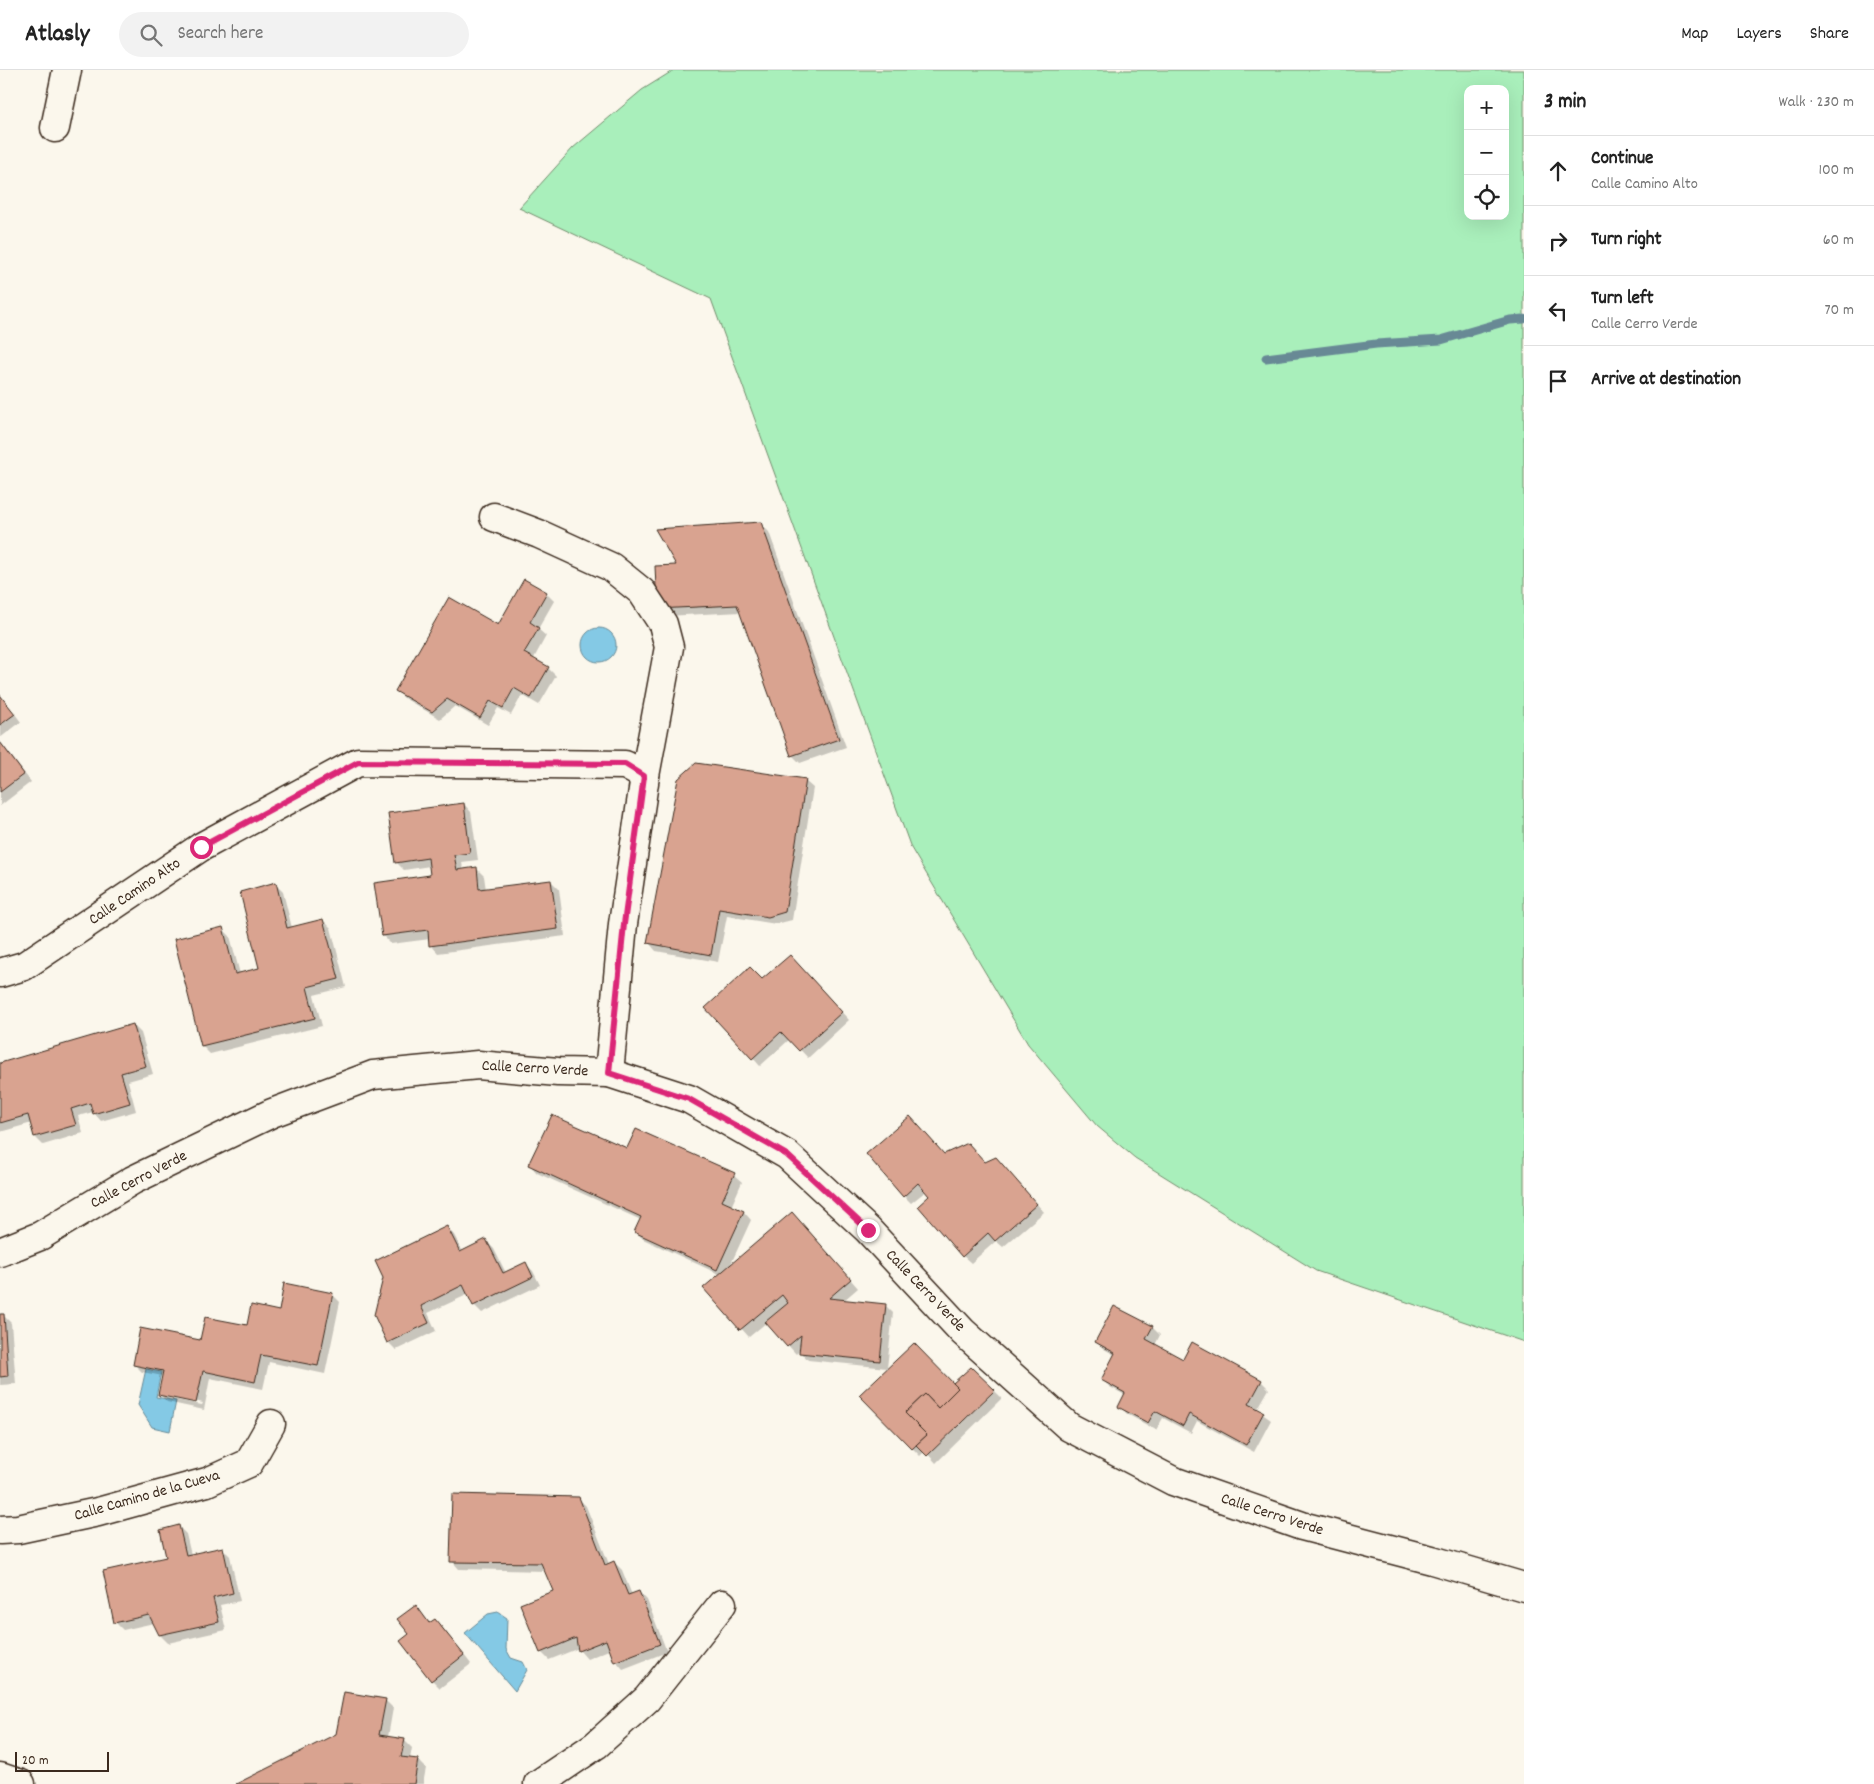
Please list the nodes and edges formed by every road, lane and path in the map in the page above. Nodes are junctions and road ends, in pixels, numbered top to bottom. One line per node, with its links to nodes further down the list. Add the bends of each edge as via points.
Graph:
1 (67, 70): 2 (street)
2 (54, 128)
3 (494, 517): 4 (street, via 611,567 642,592 663,624 669,647)
4 (644, 776): 5 (street, Calle Camino Alto, via 625,764 358,762 201,847 24,966); 6 (street, via 624,924)
5 (0, 974)
6 (609, 1073): 7 (street, Calle Cerro Verde, via 478,1065 372,1075 272,1113 133,1180 40,1236); 10 (street, Calle Cerro Verde, via 689,1099 787,1155 868,1230 963,1332 1069,1427 1182,1485 1302,1526)
7 (0, 1252)
8 (271, 1424): 9 (street, Calle Camino de la Cueva, via 249,1463 207,1482 98,1512)
9 (0, 1530)
10 (1524, 1587)
11 (722, 1604): 14 (street, via 647,1699 596,1745)
12 (0, 1777): 13 (street)
13 (21, 1784)
14 (538, 1784)

